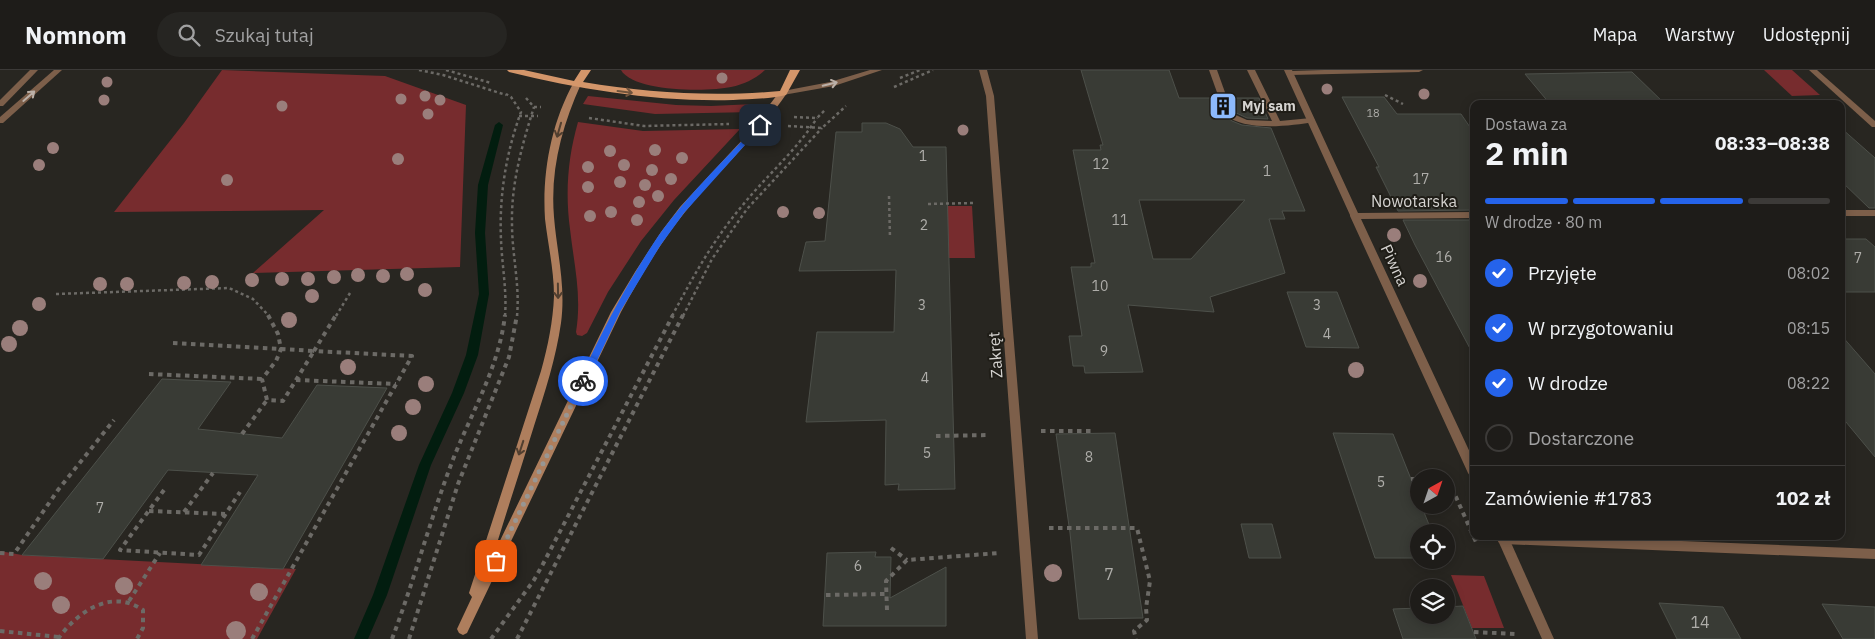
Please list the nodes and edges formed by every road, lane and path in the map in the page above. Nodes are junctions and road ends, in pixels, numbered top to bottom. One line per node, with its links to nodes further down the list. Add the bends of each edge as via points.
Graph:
1 (34, 70): 21 (street)
2 (58, 70): 26 (street, one-way to 2)
3 (419, 70): 19 (path)
4 (446, 70): 17 (path)
5 (512, 70): 15 (main road)
6 (586, 70): 16 (main road)
7 (795, 70): 18 (main road)
8 (878, 70): 18 (street, one-way to 8, via 831,84)
9 (983, 70): 49 (street, Zakręt, via 990,96)
10 (1213, 70): 20 (street)
11 (1251, 70): 27 (street)
12 (1419, 70): 14 (street)
13 (1813, 70): 28 (street)
14 (1289, 72): 25 (street, Piwna)
15 (524, 73): 16 (main road); 17 (path)
16 (576, 84): 18 (main road, one-way to 18, via 704,98); 76 (main road, one-way to 76, via 555,143 549,183 549,219 558,286 554,340)
17 (511, 88): 19 (path)
18 (783, 93): 76 (main road, via 748,140 682,211 639,271 616,312)
19 (506, 95): 81 (path, via 521,112 502,191 506,292 502,335 489,379 453,461)
20 (1223, 98)
21 (0, 104)
22 (534, 107): 82 (path, via 519,155 512,199 519,291 512,348 497,394 462,476)
23 (1229, 114): 27 (street, via 1237,120 1254,124)
24 (817, 118): 83 (path, via 727,223 699,265 543,564)
25 (1311, 120): 27 (street); 36 (street, Piwna)
26 (0, 121)
27 (1276, 123)
28 (1875, 126)
29 (822, 128): 84 (path, via 747,209 712,259)
30 (889, 196): 37 (path)
31 (972, 203): 32 (path)
32 (928, 204)
33 (1875, 212): 34 (street)
34 (1845, 213)
35 (1470, 215): 36 (street, Nowotarska)
36 (1354, 216): 54 (street, Piwna)
37 (890, 238)
38 (350, 293): 42 (path)
39 (56, 294): 41 (path, via 229,288 247,294 269,316)
40 (174, 343): 41 (path)
41 (281, 349): 42 (path); 44 (path)
42 (314, 351): 45 (path); 46 (path, via 412,356)
43 (149, 374): 44 (path)
44 (262, 379): 47 (path)
45 (296, 380): 46 (path); 47 (path, via 283,401)
46 (396, 384): 80 (path)
47 (266, 400): 51 (path)
48 (114, 420): 65 (path, via 58,490 14,554)
49 (1016, 431): 50 (path); 61 (street, Zakręt)
50 (1092, 431)
51 (242, 434)
52 (985, 435): 53 (path)
53 (936, 436)
54 (1470, 465)
55 (213, 472): 59 (path)
56 (164, 490): 58 (path)
57 (240, 492): 60 (path)
58 (149, 511): 59 (path); 66 (path, via 120,550)
59 (184, 512): 60 (path)
60 (226, 514): 66 (path, via 199,555)
61 (1024, 528): 85 (street, Zakręt); 86 (path, via 1137,528 1150,581 1147,620 1134,631)
62 (1503, 540): 87 (street)
63 (1549, 540): 68 (street)
64 (891, 548): 69 (path)
65 (0, 553)
66 (160, 553): 72 (path)
67 (992, 554): 69 (path)
68 (1875, 554)
69 (907, 560): 70 (path, via 886,581)
70 (887, 594): 71 (path); 73 (path)
71 (826, 595)
72 (129, 601): 78 (path, via 111,602 91,609 67,626); 79 (path, via 143,610 143,628)
73 (887, 610)
74 (0, 631): 78 (path)
75 (1474, 632): 77 (path)
76 (461, 634)
77 (1515, 634)
78 (58, 638)
79 (138, 639)
80 (252, 639)
81 (392, 639)
82 (409, 639)
83 (491, 639)
84 (518, 639)
85 (1032, 639)
86 (1136, 639)
87 (1548, 639)

